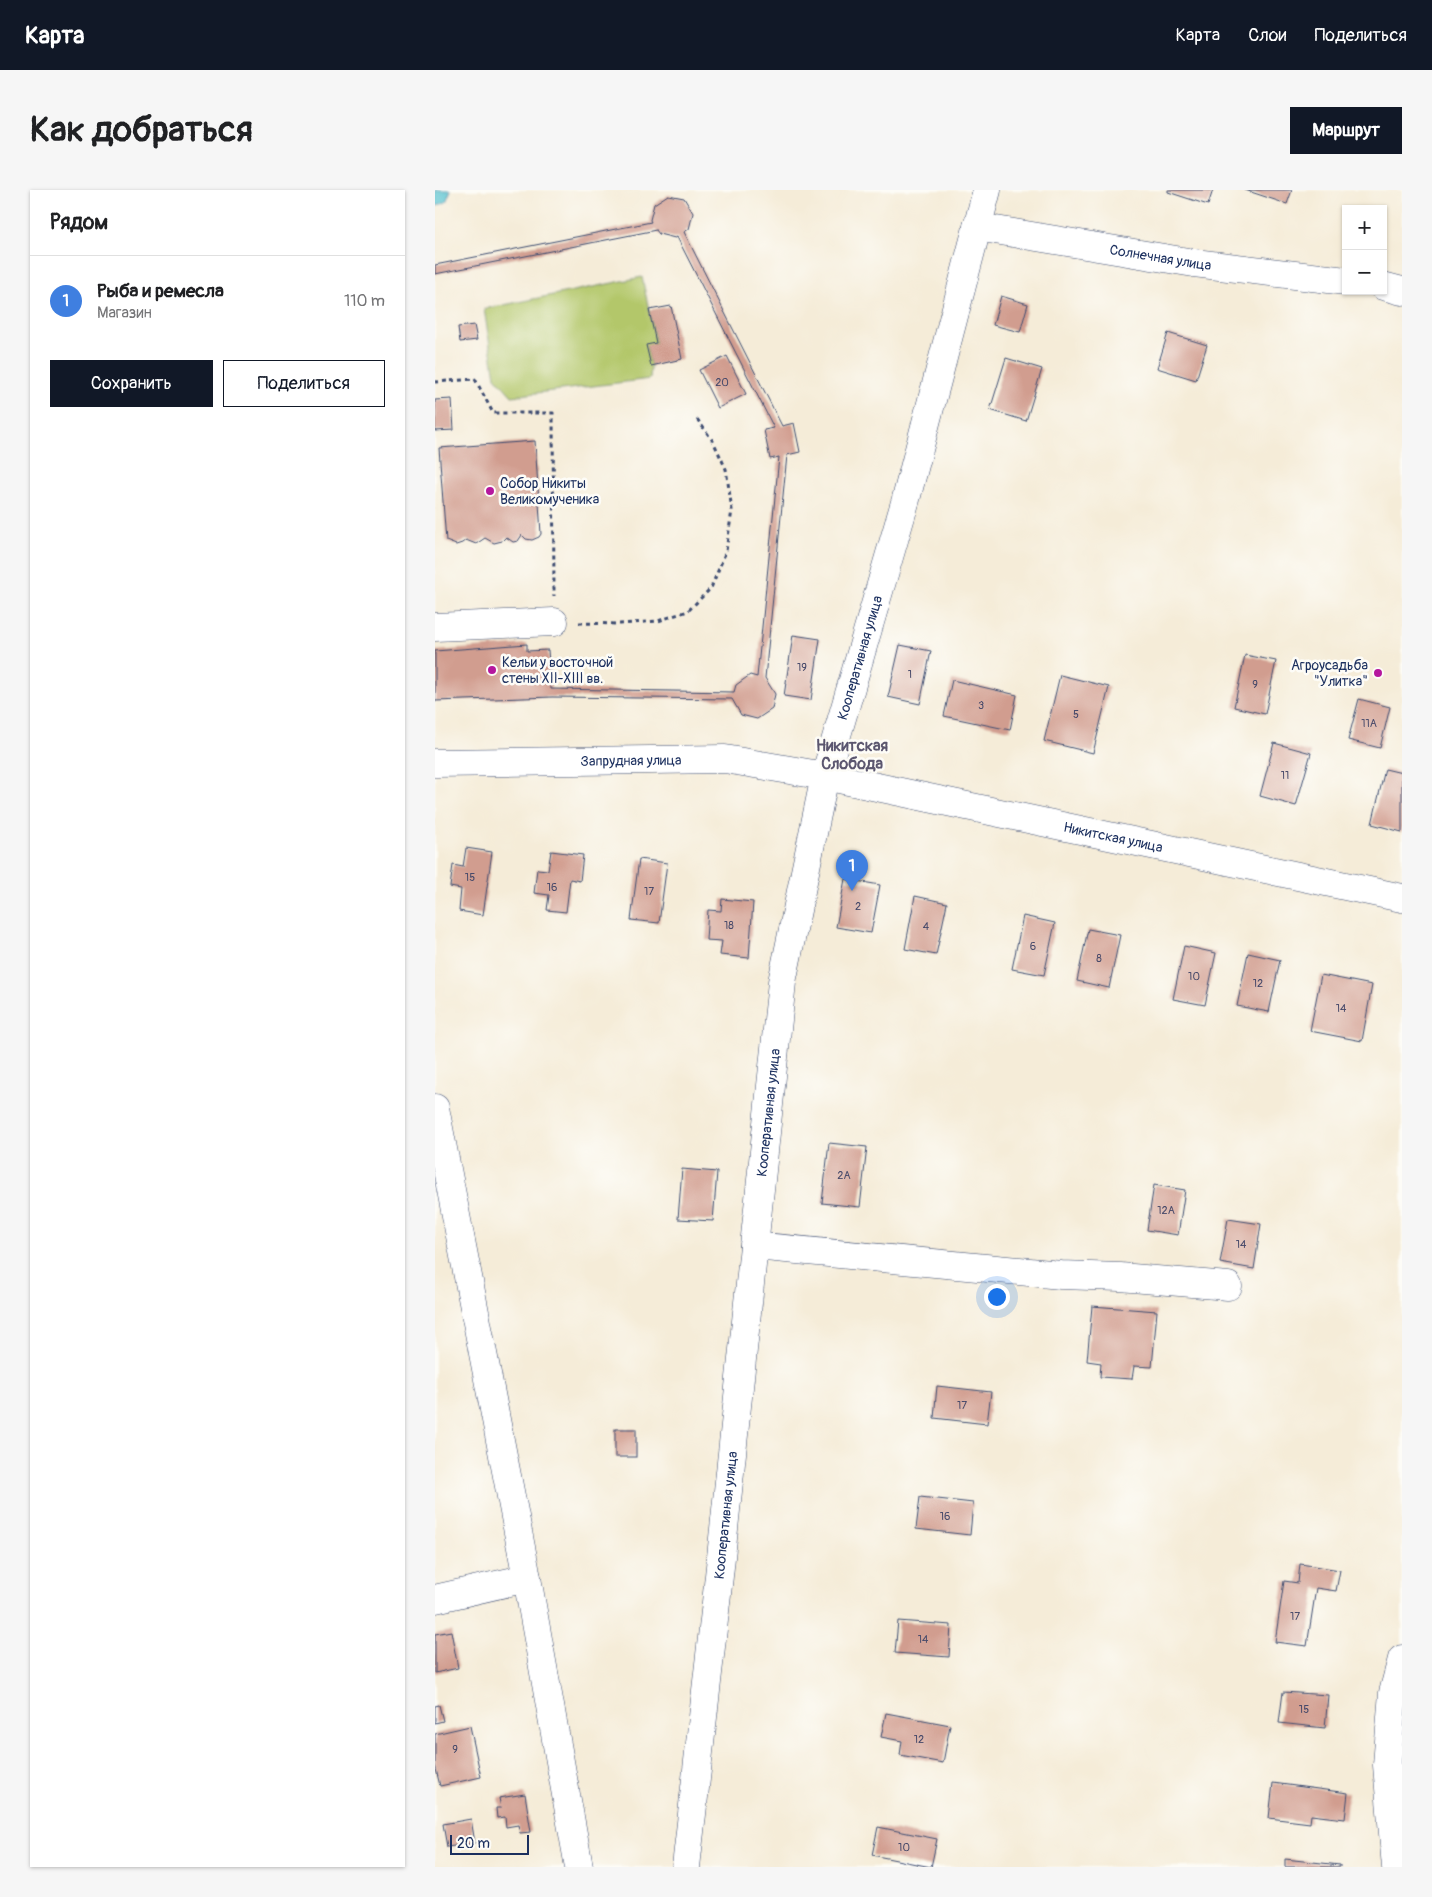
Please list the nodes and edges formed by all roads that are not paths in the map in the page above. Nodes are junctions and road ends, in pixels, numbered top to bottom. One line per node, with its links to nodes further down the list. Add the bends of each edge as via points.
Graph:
1 (987, 190): 2 (street, Кооперативная улица)
2 (977, 227): 3 (street, Солнечная улица, via 1194,263); 9 (street, Кооперативная улица, via 906,499)
3 (1342, 281)
4 (1387, 287): 5 (street)
5 (1402, 291)
6 (554, 622): 7 (street)
7 (435, 627)
8 (435, 763): 9 (street, Запрудная улица, via 725,759)
9 (825, 776): 10 (street, Никитская улица); 12 (street, Кооперативная улица, via 783,982)
10 (1402, 898)
11 (435, 1115): 14 (street)
12 (754, 1246): 13 (street, via 1061,1275); 18 (street, Кооперативная улица)
13 (1228, 1286)
14 (527, 1578): 15 (street); 17 (street)
15 (435, 1598)
16 (1402, 1659): 19 (street, via 1393,1693 1387,1765)
17 (579, 1867)
18 (686, 1867)
19 (1396, 1867)

